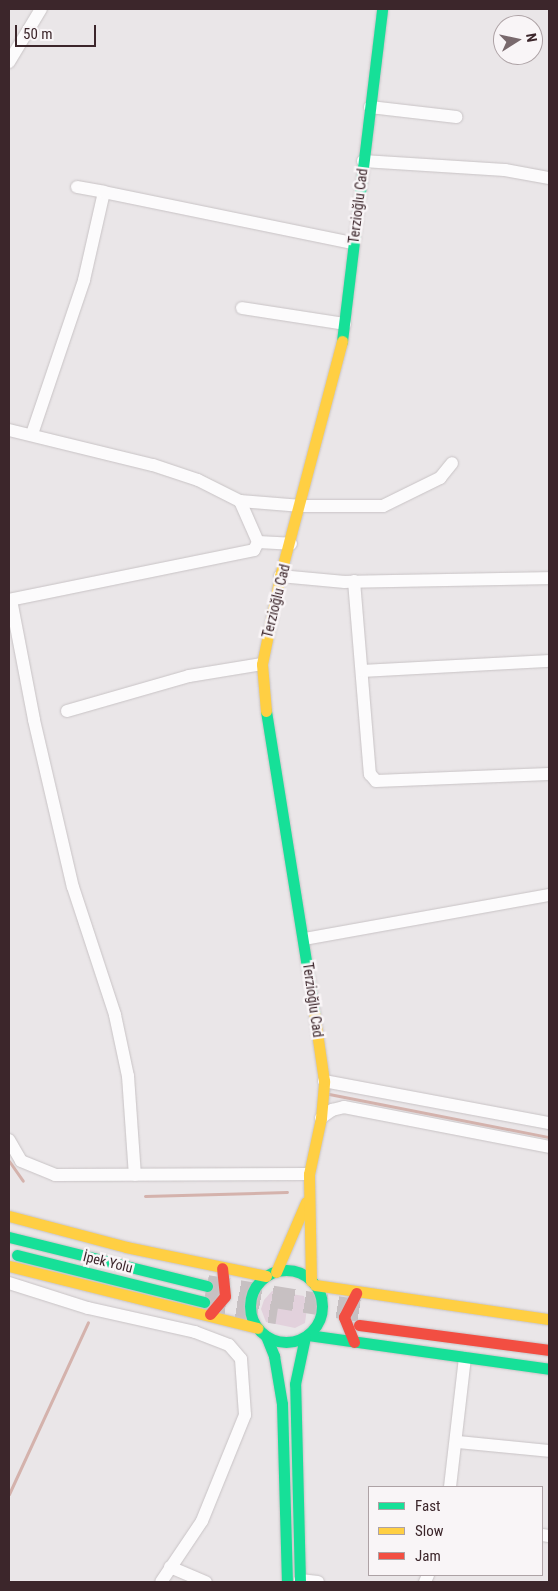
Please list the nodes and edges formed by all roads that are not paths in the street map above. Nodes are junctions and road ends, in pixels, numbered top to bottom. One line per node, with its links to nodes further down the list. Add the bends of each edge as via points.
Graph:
1 (41, 9): 3 (street)
2 (382, 9): 4 (main road, Terzioğlu Cad)
3 (9, 62)
4 (370, 107): 5 (street); 6 (main road, Terzioğlu Cad)
5 (456, 117)
6 (363, 161): 7 (street, via 496,169); 10 (main road, Terzioğlu Cad)
7 (549, 178)
8 (77, 187): 9 (street)
9 (104, 192): 10 (street); 14 (street, via 84,280)
10 (352, 243): 12 (main road, Terzioğlu Cad)
11 (242, 308): 12 (street)
12 (345, 324): 17 (main road, Terzioğlu Cad, via 340,359)
13 (9, 430): 14 (street)
14 (32, 434): 16 (street, via 198,480)
15 (452, 463): 17 (street, via 440,478 383,506)
16 (240, 501): 17 (street); 18 (street)
17 (302, 506): 19 (main road, Terzioğlu Cad)
18 (258, 542): 19 (street); 23 (street, via 254,550)
19 (291, 544): 20 (main road, Terzioğlu Cad)
20 (280, 576): 22 (street); 25 (main road, Terzioğlu Cad)
21 (549, 578): 22 (street)
22 (354, 581): 26 (street)
23 (10, 600): 37 (street, via 73,887 115,1015 126,1067)
24 (549, 661): 26 (street)
25 (262, 664): 27 (street, via 189,676); 30 (main road, Terzioğlu Cad, via 268,731)
26 (363, 671): 28 (street, via 370,774 376,781)
27 (67, 711)
28 (549, 774)
29 (549, 895): 30 (street)
30 (304, 939): 31 (main road, Terzioğlu Cad)
31 (324, 1080): 32 (main road, Terzioğlu Cad); 33 (street, via 527,1122)
32 (321, 1118): 35 (street, via 344,1107); 36 (main road, Terzioğlu Cad)
33 (549, 1123)
34 (9, 1140): 37 (street, via 20,1160 55,1174)
35 (549, 1147)
36 (309, 1174): 37 (street); 38 (main road, Terzioğlu Cad)
37 (135, 1175)
38 (308, 1196): 44 (main road, Terzioğlu Cad); 45 (main road, Terzioğlu Cad)
39 (9, 1216): 43 (main road)
40 (9, 1237): 47 (main road, İpek Yolu)
41 (9, 1253): 49 (main road, İpek Yolu)
42 (9, 1266): 50 (main road)
43 (222, 1268): 44 (main road); 50 (main road, via 225,1296)
44 (271, 1274): 45 (main road, via 295,1271); 53 (main road, via 252,1294 250,1306)
45 (313, 1282): 48 (main road); 54 (main road, via 320,1294 321,1311 316,1327)
46 (9, 1283): 62 (street, via 88,1308 194,1332 229,1345 241,1359 245,1415 202,1520)
47 (207, 1286)
48 (356, 1292): 51 (main road); 55 (main road, via 344,1316)
49 (204, 1302)
50 (210, 1314): 53 (main road)
51 (549, 1319)
52 (359, 1325): 56 (main road)
53 (261, 1332): 54 (main road, via 285,1342); 66 (main road, via 274,1356 282,1404)
54 (306, 1336): 55 (main road); 63 (main road, via 295,1384)
55 (354, 1342): 57 (main road)
56 (549, 1350)
57 (466, 1358): 58 (main road); 59 (street)
58 (549, 1369)
59 (458, 1442): 60 (street); 61 (street)
60 (549, 1451)
61 (450, 1486)
62 (170, 1568): 64 (street); 65 (street)
63 (300, 1581): 67 (street)
64 (161, 1582)
65 (206, 1582)
66 (287, 1582)
67 (318, 1582)

